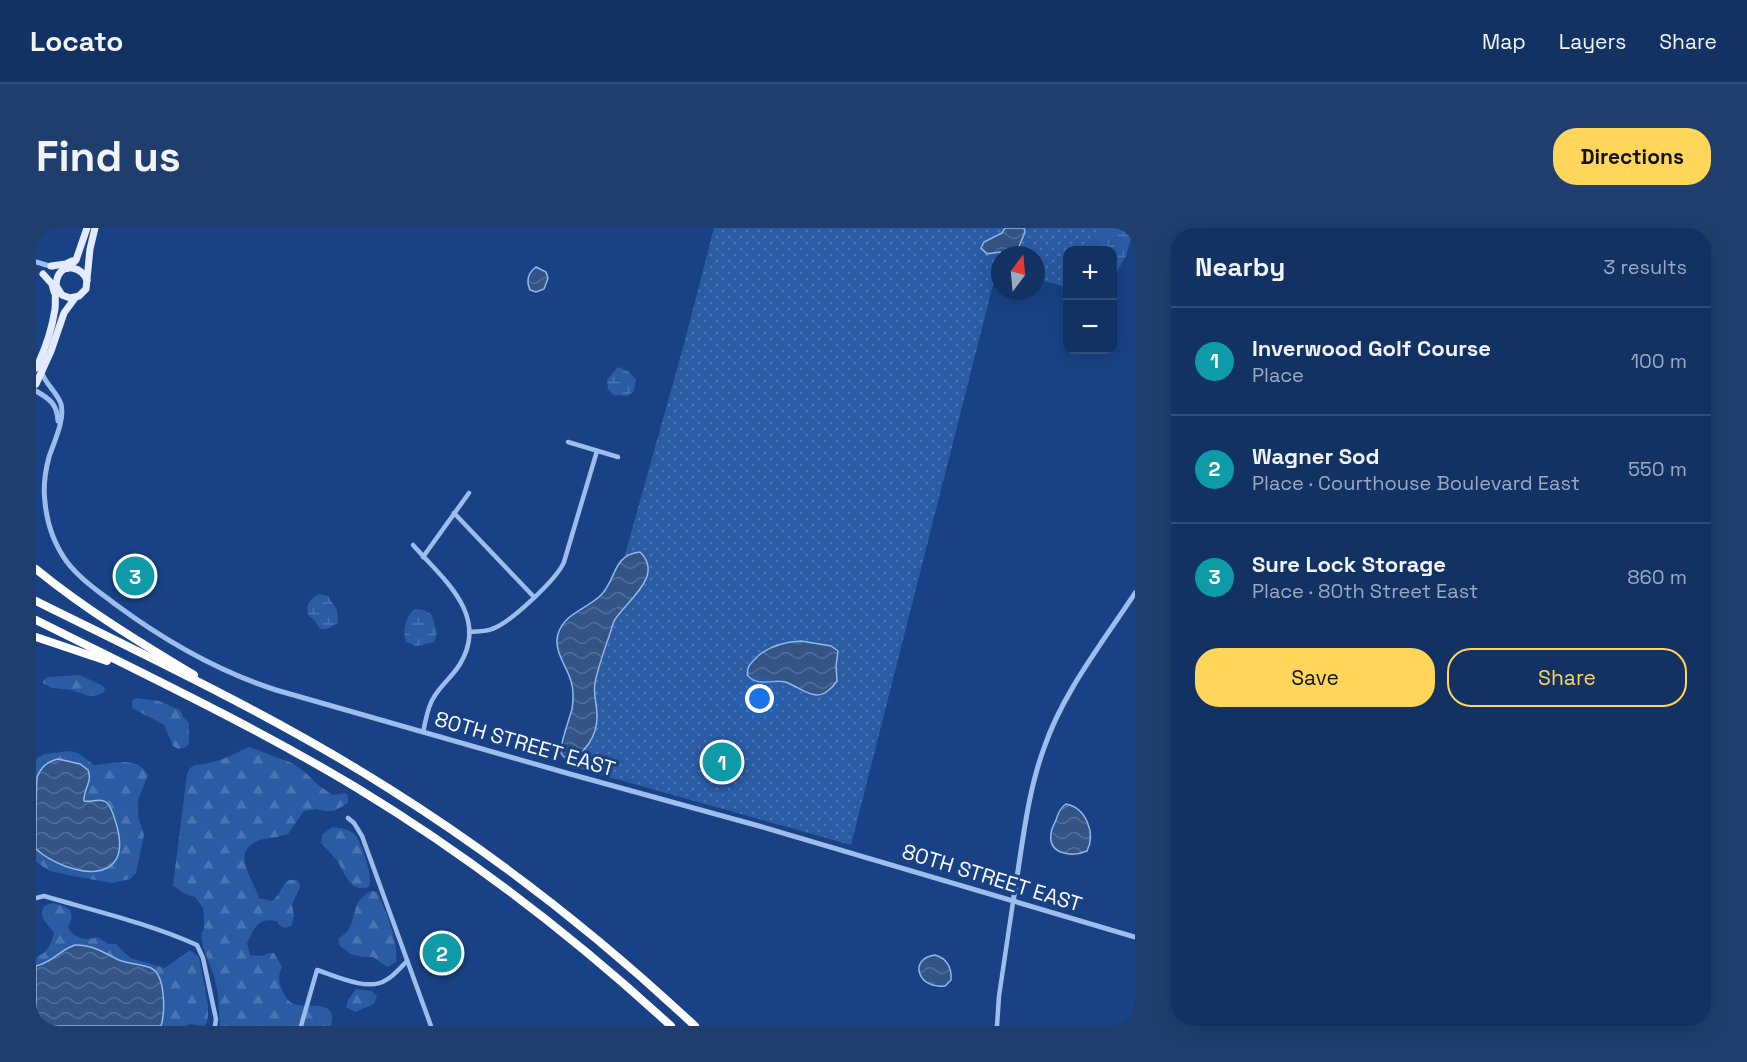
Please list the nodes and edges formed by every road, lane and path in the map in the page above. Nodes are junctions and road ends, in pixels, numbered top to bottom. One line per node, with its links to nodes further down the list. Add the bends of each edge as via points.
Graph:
1 (87, 228): 3 (main road)
2 (95, 228): 8 (main road)
3 (80, 249): 5 (main road, via 72,262); 6 (main road, via 76,260)
4 (36, 262): 5 (street)
5 (51, 266): 6 (street)
6 (66, 269): 8 (main road, via 82,272); 9 (main road, via 57,277)
7 (39, 273): 9 (street); 10 (main road, via 51,284)
8 (87, 280): 11 (main road, via 86,289)
9 (57, 284): 10 (main road); 11 (main road, via 62,295)
10 (56, 296): 12 (main road)
11 (75, 298): 12 (main road, via 64,313 51,351)
12 (39, 371): 13 (main road); 15 (street, 80TH STREET EAST, via 61,404)
13 (36, 384)
14 (36, 391): 15 (street, 80TH STREET EAST, via 55,405)
15 (58, 431): 32 (street, 80TH STREET EAST, via 45,476 46,514 62,554 85,581 151,630 220,668 276,690)
16 (568, 442): 17 (street)
17 (597, 451): 18 (street); 25 (street, via 563,566)
18 (618, 457)
19 (469, 493): 20 (street)
20 (454, 513): 22 (street); 25 (street)
21 (413, 546): 22 (street)
22 (423, 557): 28 (street, via 460,600)
23 (36, 568): 30 (highway, via 108,622)
24 (1135, 594): 35 (street, via 1076,683 1043,748)
25 (534, 597): 28 (street, via 502,625)
26 (36, 601): 30 (highway)
27 (36, 620): 31 (highway)
28 (469, 632): 32 (street, via 463,658 434,697)
29 (36, 637): 31 (highway, via 130,670)
30 (251, 709): 42 (highway, via 382,784 478,847 600,941)
31 (239, 723): 41 (highway, via 347,782 447,846 588,953)
32 (423, 732): 35 (street, 80TH STREET EAST)
33 (348, 818): 37 (street, via 362,836)
34 (36, 898): 38 (street, via 44,896 104,913 197,945 203,958)
35 (1013, 902): 36 (street, 80TH STREET EAST); 43 (street)
36 (1135, 937)
37 (407, 961): 39 (street, via 386,981 371,986 317,970); 40 (street)
38 (215, 1026)
39 (302, 1026)
40 (431, 1026)
41 (671, 1026)
42 (695, 1026)
43 (997, 1026)

